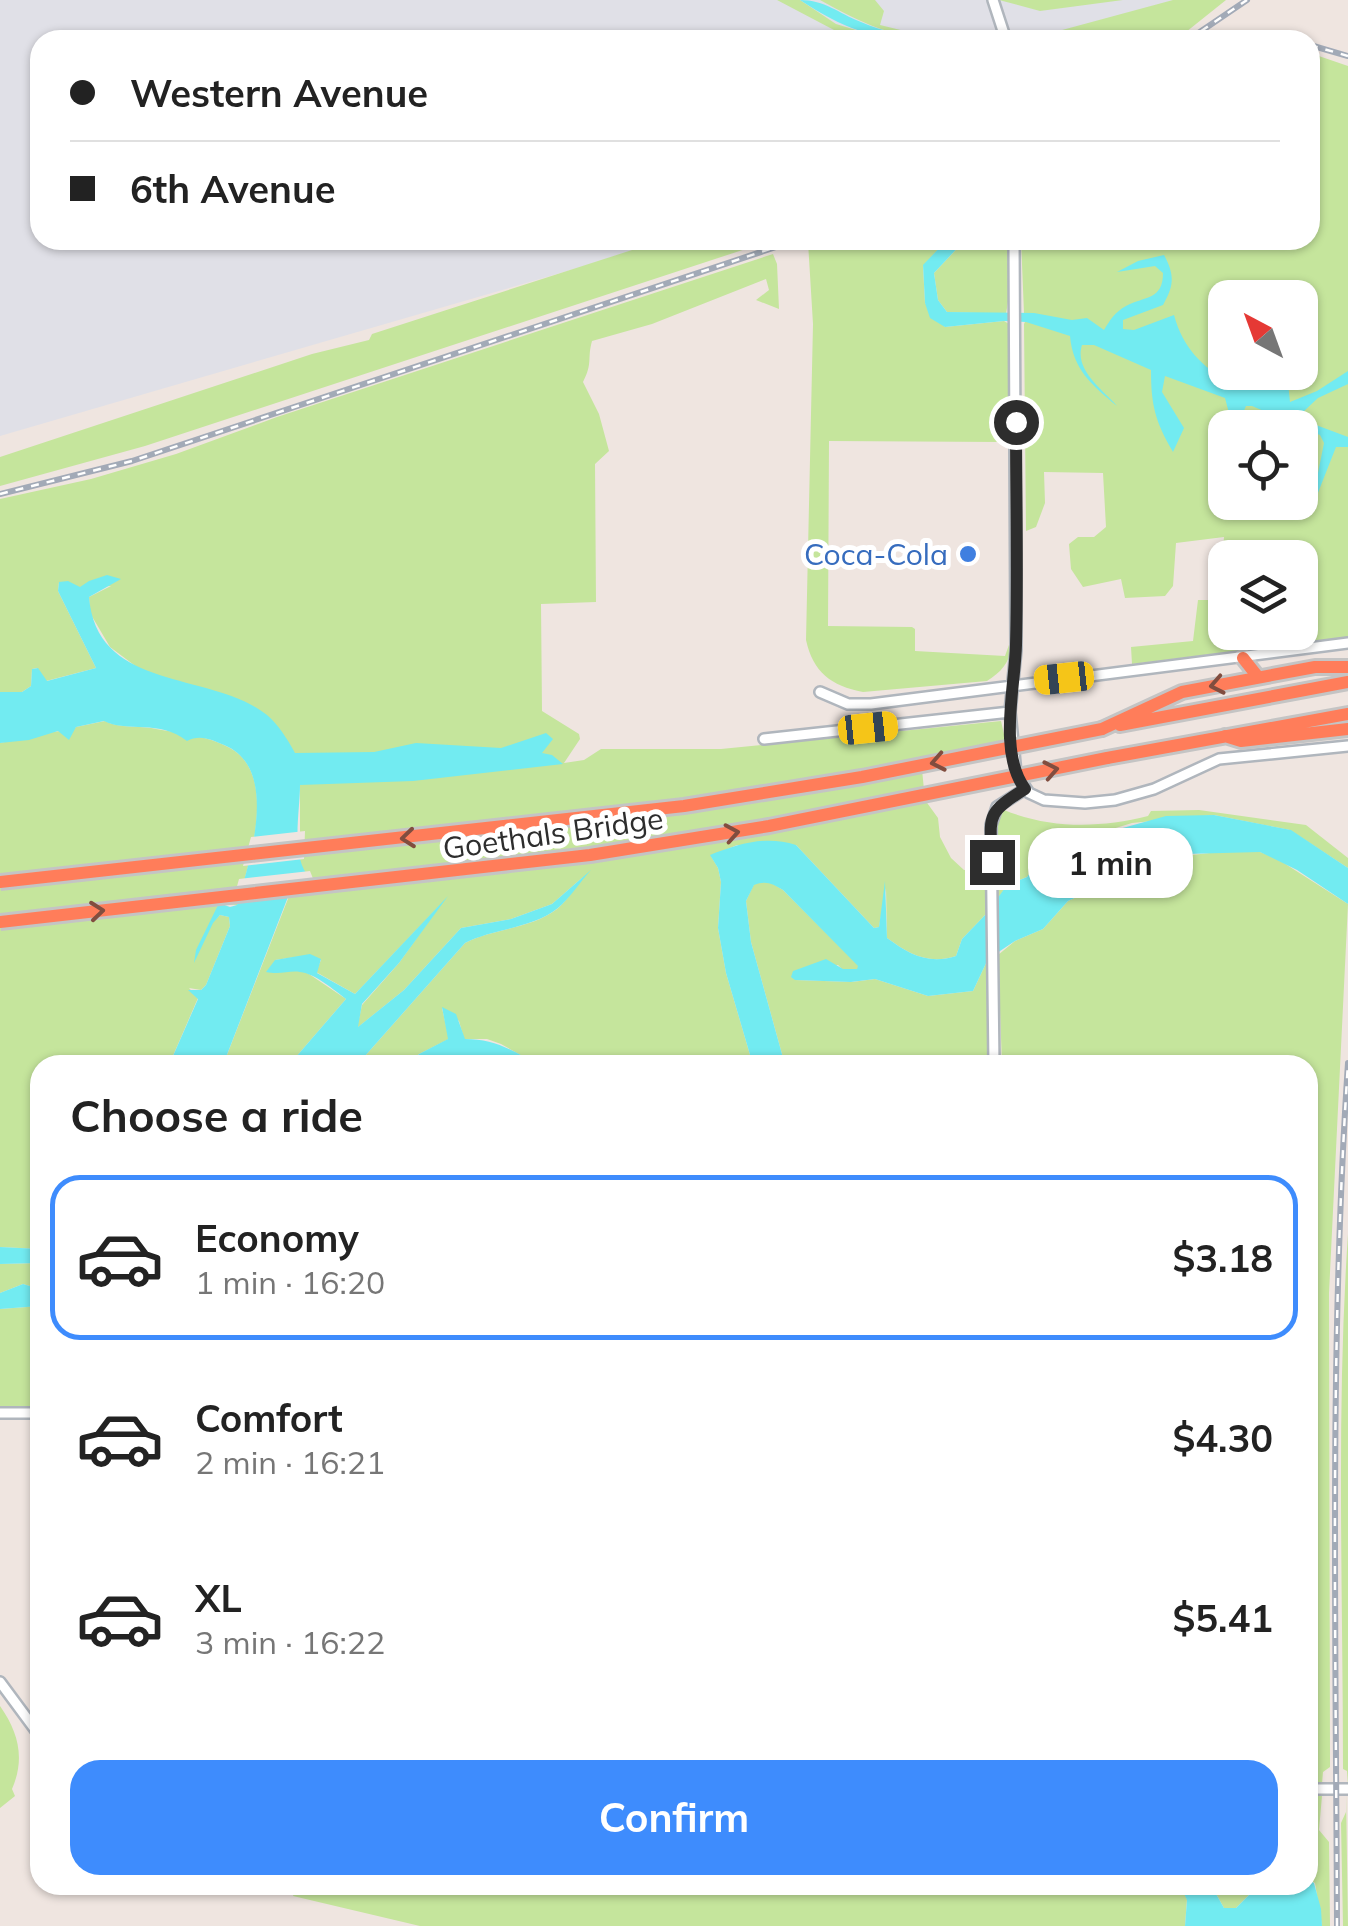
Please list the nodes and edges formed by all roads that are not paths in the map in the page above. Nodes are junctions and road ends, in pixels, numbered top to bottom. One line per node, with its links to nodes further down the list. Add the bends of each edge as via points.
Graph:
1 (993, 0): 2 (street)
2 (1003, 30)
3 (1014, 250): 9 (street)
4 (1348, 643): 5 (street)
5 (1243, 658): 7 (highway); 9 (street)
6 (1348, 667): 7 (highway)
7 (1258, 677): 13 (highway, one-way to 13, via 1175,694)
8 (1348, 682): 13 (highway)
9 (1011, 686): 10 (street, via 863,705); 11 (street)
10 (820, 692)
11 (1010, 712): 16 (street); 18 (street, via 1016,773)
12 (1348, 714): 15 (highway)
13 (1102, 729): 19 (highway, Goethals Bridge, one-way to 19, bridge, via 669,808)
14 (1348, 729): 15 (highway, via 1241,741)
15 (1223, 735): 20 (highway, Goethals Bridge, one-way to 15, bridge, via 606,853)
16 (764, 739)
17 (1348, 746): 18 (street, via 1219,759 1154,789 1105,802 1050,802)
18 (1025, 789): 21 (street, via 992,815)
19 (0, 882)
20 (0, 922)
21 (994, 1055)
22 (0, 1413): 23 (street)
23 (30, 1413)
24 (0, 1682): 25 (street)
25 (30, 1722)
26 (1348, 1789): 27 (street)
27 (1318, 1790)

